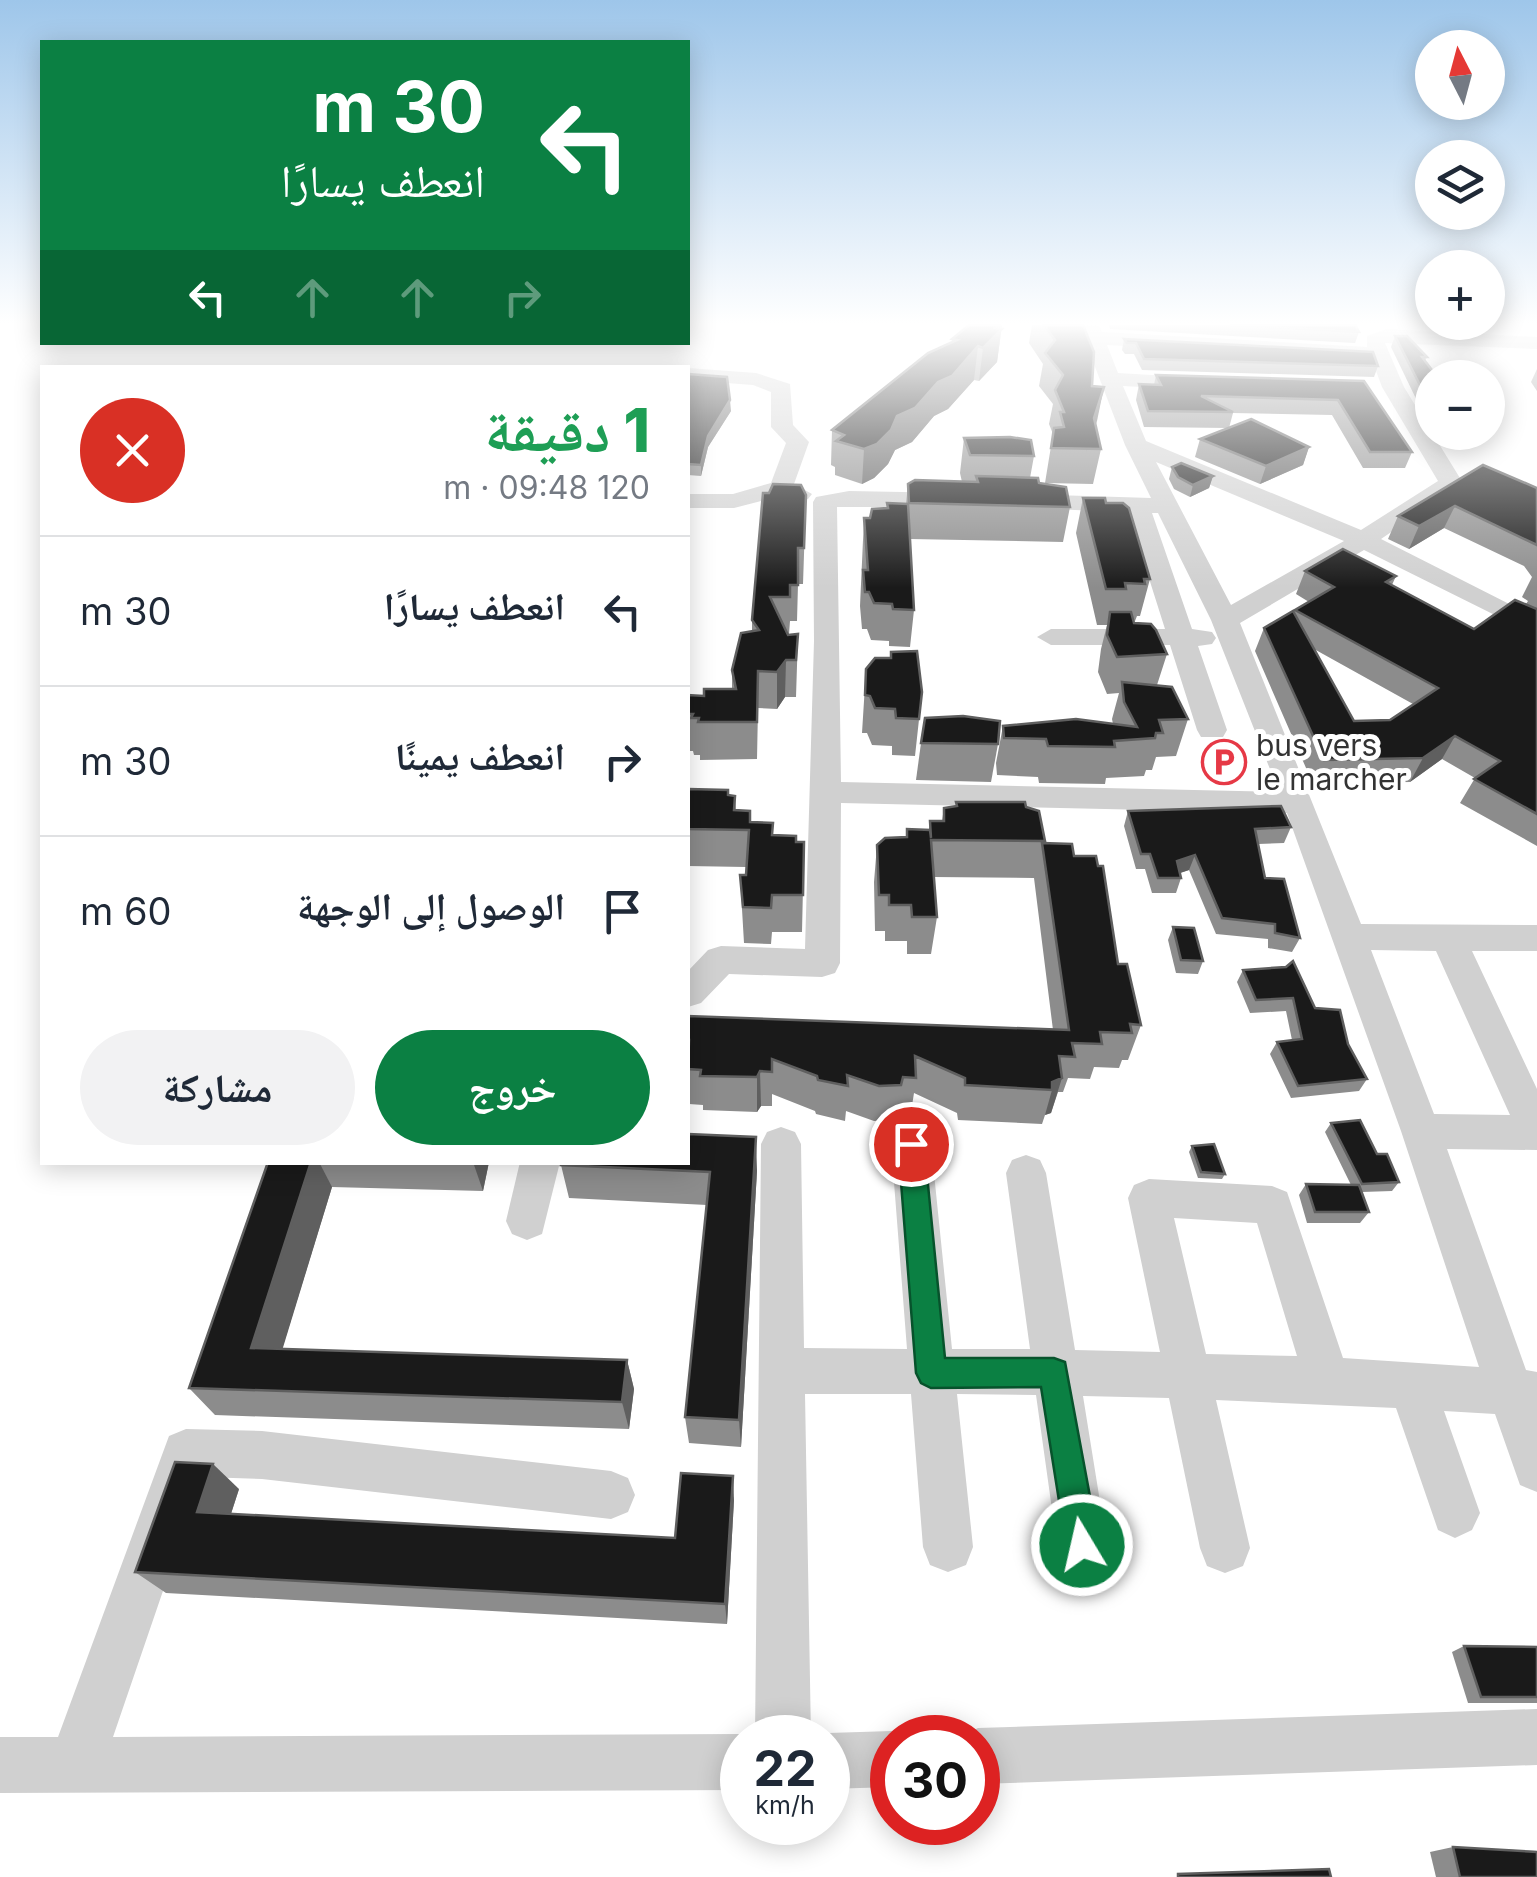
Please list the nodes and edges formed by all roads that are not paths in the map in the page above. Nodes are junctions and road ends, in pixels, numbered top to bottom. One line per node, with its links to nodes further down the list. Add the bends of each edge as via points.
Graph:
1 (782, 413): 6 (street, via 782,427 798,442)
2 (1124, 413): 4 (street)
3 (1408, 413): 11 (street, via 1451,483)
4 (1136, 444): 10 (street, via 1158,492); 11 (street)
5 (690, 485): 8 (street, via 716,486)
6 (781, 488): 8 (street); 9 (street)
7 (690, 501): 8 (street)
8 (734, 501)
9 (825, 502): 10 (street); 17 (street)
10 (1153, 505): 13 (street); 15 (street)
11 (1363, 540): 12 (street); 13 (street)
12 (1536, 628)
13 (1228, 629): 15 (street); 18 (street)
14 (1051, 637): 15 (street)
15 (1181, 637): 16 (street)
16 (1212, 730)
17 (825, 792): 18 (street, via 1238,791); 22 (street, via 822,963 721,960)
18 (1299, 804): 19 (street)
19 (1349, 936): 20 (street); 23 (street)
20 (1447, 936): 21 (street); 24 (street)
21 (1537, 938)
22 (690, 991)
23 (1421, 1131): 24 (street); 36 (street)
24 (1537, 1132)
25 (781, 1144): 30 (street)
26 (911, 1144): 32 (street)
27 (539, 1165): 29 (street)
28 (1026, 1174): 31 (street)
29 (527, 1221)
30 (781, 1371): 32 (street); 43 (street)
31 (1054, 1372): 32 (street); 33 (street); 40 (street)
32 (931, 1373): 41 (street)
33 (1185, 1375): 34 (street); 34 (street, via 1149,1198 1272,1206); 42 (street)
34 (1328, 1380): 35 (street)
35 (1412, 1386): 36 (street); 39 (street)
36 (1524, 1393): 37 (street)
37 (1537, 1468)
38 (611, 1495): 48 (street, via 186,1452)
39 (1455, 1512)
40 (1082, 1545)
41 (948, 1547)
42 (1225, 1548)
43 (784, 1715)
44 (1537, 1737): 45 (street)
45 (1000, 1755)
46 (720, 1762): 48 (street)
47 (0, 1765): 48 (street)
48 (76, 1765)

